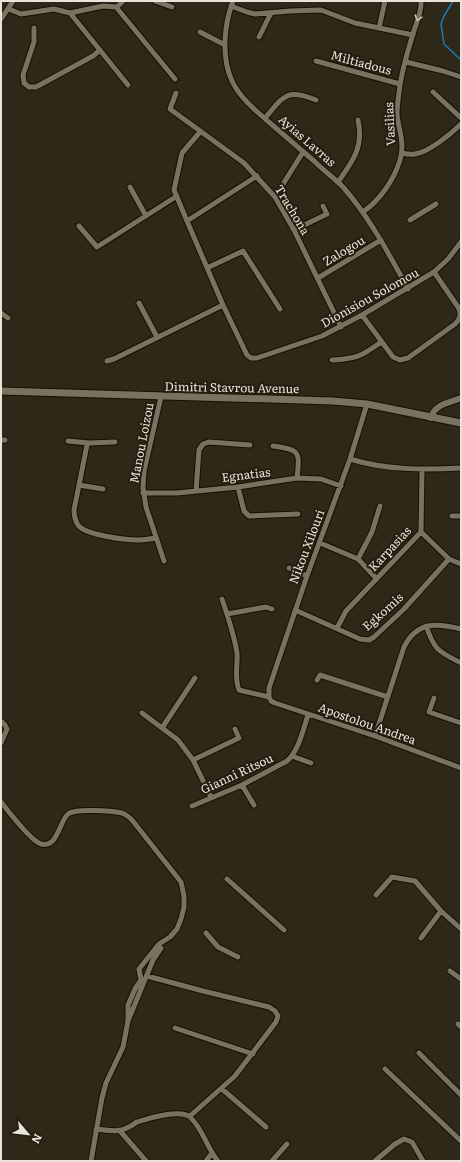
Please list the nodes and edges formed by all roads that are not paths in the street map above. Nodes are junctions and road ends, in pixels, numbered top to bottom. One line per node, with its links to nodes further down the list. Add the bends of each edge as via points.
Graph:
1 (13, 1): 9 (street)
2 (123, 1): 7 (street)
3 (154, 1): 8 (street)
4 (385, 1): 14 (street)
5 (421, 1): 16 (street, Vasilias, one-way to 16)
6 (232, 4): 11 (street, via 252,14); 18 (street, Ayias Lavras, via 227,21)
7 (116, 7): 10 (street, via 103,6); 23 (street)
8 (172, 7)
9 (9, 9): 10 (street, via 21,14 54,9); 12 (street)
10 (70, 13): 19 (street)
11 (271, 13): 14 (street, via 321,10 356,23); 17 (street)
12 (1, 20)
13 (34, 28): 19 (street, via 34,42 22,78 30,87 93,56)
14 (379, 28): 16 (street)
15 (200, 32): 18 (street)
16 (413, 34): 21 (street, Vasilias)
17 (260, 37)
18 (225, 45): 29 (street, Ayias Lavras, via 232,80 243,98)
19 (100, 50): 25 (street)
20 (316, 61): 24 (street, Miltiadous)
21 (406, 62): 22 (street); 24 (street, Vasilias)
22 (461, 77)
23 (175, 79)
24 (400, 84): 35 (street, Vasilias, via 397,114)
25 (128, 85)
26 (433, 92): 30 (street)
27 (176, 93): 33 (street, Trachona, via 170,109)
28 (316, 100): 29 (street, via 300,94 288,95)
29 (265, 118): 34 (street, Ayias Lavras)
30 (461, 118)
31 (358, 120): 37 (street, via 358,150)
32 (461, 124): 35 (street, via 444,138 419,152)
33 (200, 132): 36 (street, Trachona); 39 (street, via 182,154 174,190)
34 (303, 152): 37 (street, Ayias Lavras); 40 (street)
35 (402, 153): 43 (street, Vasilias, via 388,184)
36 (257, 176): 40 (street, Trachona); 46 (street)
37 (338, 182): 43 (street, Ayias Lavras)
38 (130, 187): 44 (street)
39 (177, 196): 44 (street); 46 (street)
40 (275, 197): 48 (street, Trachona)
41 (436, 204): 45 (street)
42 (323, 206): 48 (street, via 327,214)
43 (363, 212): 49 (street, Ayias Lavras)
44 (146, 216): 47 (street, via 97,247)
45 (410, 220)
46 (187, 221): 51 (street)
47 (79, 226)
48 (294, 230): 53 (street, Trachona)
49 (381, 240): 53 (street, Zalogou); 54 (street, Ayias Lavras)
50 (461, 242): 52 (street, Dionisiou Solomou)
51 (207, 268): 56 (street); 57 (street, via 243,251)
52 (434, 272): 54 (street, Dionisiou Solomou); 63 (street, via 460,309 458,321 404,360 392,357)
53 (318, 278): 61 (street, Trachona)
54 (408, 289): 59 (street, Dionisiou Solomou)
55 (138, 303): 62 (street)
56 (222, 305): 61 (street, Dionisiou Solomou, via 247,355 251,358 316,339); 62 (street)
57 (280, 309)
58 (1, 313): 60 (street)
59 (362, 315): 61 (street, Dionisiou Solomou); 63 (street)
60 (8, 318)
61 (341, 327)
62 (157, 337): 65 (street)
63 (381, 342): 64 (street, via 357,358)
64 (332, 360)
65 (107, 362)
66 (1, 391): 67 (main road, Dimitri Stavrou Avenue)
67 (161, 397): 69 (main road, Dimitri Stavrou Avenue); 86 (street, Manou Loizou, via 144,475)
68 (461, 398): 70 (street, via 436,408)
69 (367, 404): 70 (main road, Dimitri Stavrou Avenue); 77 (street, Nikou Xilouri)
70 (431, 418): 71 (main road, Dimitri Stavrou Avenue)
71 (461, 424)
72 (68, 441): 74 (street)
73 (114, 442): 74 (street)
74 (89, 443): 81 (street)
75 (250, 445): 85 (street, via 209,442 202,445 198,452)
76 (273, 446): 80 (street, via 289,448 297,454)
77 (350, 459): 79 (street, via 372,465); 83 (street, Nikou Xilouri)
78 (461, 468): 79 (street)
79 (422, 470): 91 (street, Karpasias)
80 (297, 478): 82 (street, Egnatias); 83 (street, Egnatias, via 321,479)
81 (79, 485): 84 (street); 92 (street, via 74,518 83,530 91,534 132,540)
82 (238, 486): 85 (street, Egnatias); 88 (street, via 244,511 249,516)
83 (341, 486): 93 (street, Nikou Xilouri)
84 (103, 489)
85 (196, 491): 86 (street, Egnatias)
86 (143, 493): 92 (street, Manou Loizou)
87 (380, 506): 94 (street, via 372,532)
88 (298, 514)
89 (452, 516): 90 (street)
90 (461, 516)
91 (421, 532): 95 (street); 100 (street, Karpasias)
92 (156, 538): 96 (street, Manou Loizou)
93 (320, 543): 94 (street); 99 (street, Nikou Xilouri)
94 (358, 558): 100 (street)
95 (449, 559): 97 (street); 106 (street, Egkomis, via 372,638 360,639)
96 (164, 561)
97 (461, 564)
98 (289, 568): 99 (street)
99 (307, 576): 103 (street, Nikou Xilouri)
100 (376, 578): 106 (street, Karpasias, via 344,615)
101 (222, 599): 104 (street)
102 (272, 609): 104 (street, via 266,607)
103 (294, 610): 106 (street, Egkomis); 111 (street, Nikou Xilouri, via 269,688)
104 (227, 614): 111 (street, Apostolou Andrea, via 237,654 238,690)
105 (426, 626): 107 (street, via 439,624); 108 (street, via 436,648); 112 (street, via 416,632 406,644)
106 (337, 628)
107 (461, 629)
108 (461, 663)
109 (195, 678): 118 (street)
110 (317, 680): 112 (street, via 320,675)
111 (269, 697): 115 (street, Apostolou Andrea, via 275,703)
112 (388, 697): 120 (street)
113 (434, 698): 117 (street, via 429,712)
114 (142, 713): 118 (street)
115 (308, 715): 120 (street, Apostolou Andrea); 122 (street)
116 (1, 722): 121 (street, via 7,729)
117 (461, 723)
118 (162, 728): 123 (street, via 178,740)
119 (234, 729): 123 (street, via 239,738)
120 (375, 736): 125 (street, Apostolou Andrea)
121 (1, 743)
122 (292, 756): 124 (street); 126 (street, Gianni Ritsou, via 280,766)
123 (193, 760): 127 (street)
124 (311, 763)
125 (461, 768)
126 (242, 785): 127 (street, Gianni Ritsou); 129 (street)
127 (211, 798): 130 (street, Gianni Ritsou)
128 (1, 802): 143 (street, via 28,833 42,844 55,837 69,813 92,810 124,813 182,882 184,907 177,929 159,944 139,969)
129 (254, 805)
130 (192, 806)
131 (227, 879): 135 (street)
132 (376, 894): 133 (street, via 392,877 415,881)
133 (441, 911): 134 (street); 137 (street)
134 (461, 929)
135 (284, 930)
136 (206, 933): 139 (street, via 218,946)
137 (421, 938)
138 (161, 948): 141 (street)
139 (238, 957)
140 (450, 971): 142 (street)
141 (147, 976): 143 (street); 146 (street, via 269,1007 275,1011 278,1016 276,1022)
142 (461, 979)
143 (141, 984): 152 (street, via 128,1021 123,1047 106,1083)
144 (175, 1028): 146 (street)
145 (419, 1053): 149 (street)
146 (253, 1054): 148 (street)
147 (385, 1069): 154 (street)
148 (222, 1089): 150 (street); 151 (street)
149 (461, 1095)
150 (190, 1116): 153 (street, via 177,1113 157,1117 138,1122); 156 (street)
151 (266, 1127)
152 (96, 1129): 153 (street); 157 (street)
153 (120, 1131): 158 (street)
154 (461, 1141)
155 (287, 1144): 161 (street)
156 (212, 1153): 159 (street); 160 (street)
157 (91, 1161)
158 (146, 1161)
159 (206, 1161)
160 (218, 1161)
161 (272, 1161)
162 (375, 1161): 163 (street, via 404,1139 412,1142)
163 (423, 1161)

